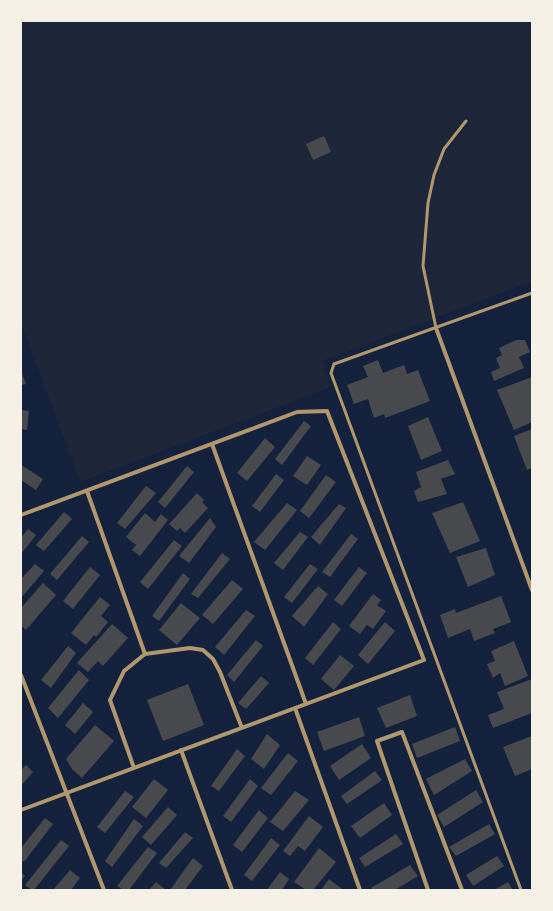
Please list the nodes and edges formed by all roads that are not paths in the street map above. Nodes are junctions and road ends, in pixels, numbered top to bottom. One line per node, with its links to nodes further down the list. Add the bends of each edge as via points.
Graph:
1 (466, 121): 3 (lane, via 444,149 434,175 428,203 423,266)
2 (532, 293): 3 (lane)
3 (436, 328): 7 (street); 22 (lane, via 334,364 331,373)
4 (212, 444): 5 (street); 10 (street); 10 (street, via 297,412 327,411 424,660)
5 (87, 490): 6 (street); 8 (street)
6 (21, 515)
7 (532, 590)
8 (145, 654): 12 (street, via 190,648 203,650 213,659 220,672); 14 (street, via 124,671 110,700)
9 (21, 675): 15 (street)
10 (306, 704): 11 (street)
11 (295, 708): 12 (street); 19 (street)
12 (242, 728): 13 (street)
13 (181, 750): 14 (street); 18 (street)
14 (134, 768): 15 (street)
15 (67, 793): 16 (street); 17 (street)
16 (21, 810)
17 (104, 890)
18 (232, 890)
19 (360, 890)
20 (428, 890): 21 (street, via 377,741 402,732)
21 (462, 890)
22 (521, 890)

